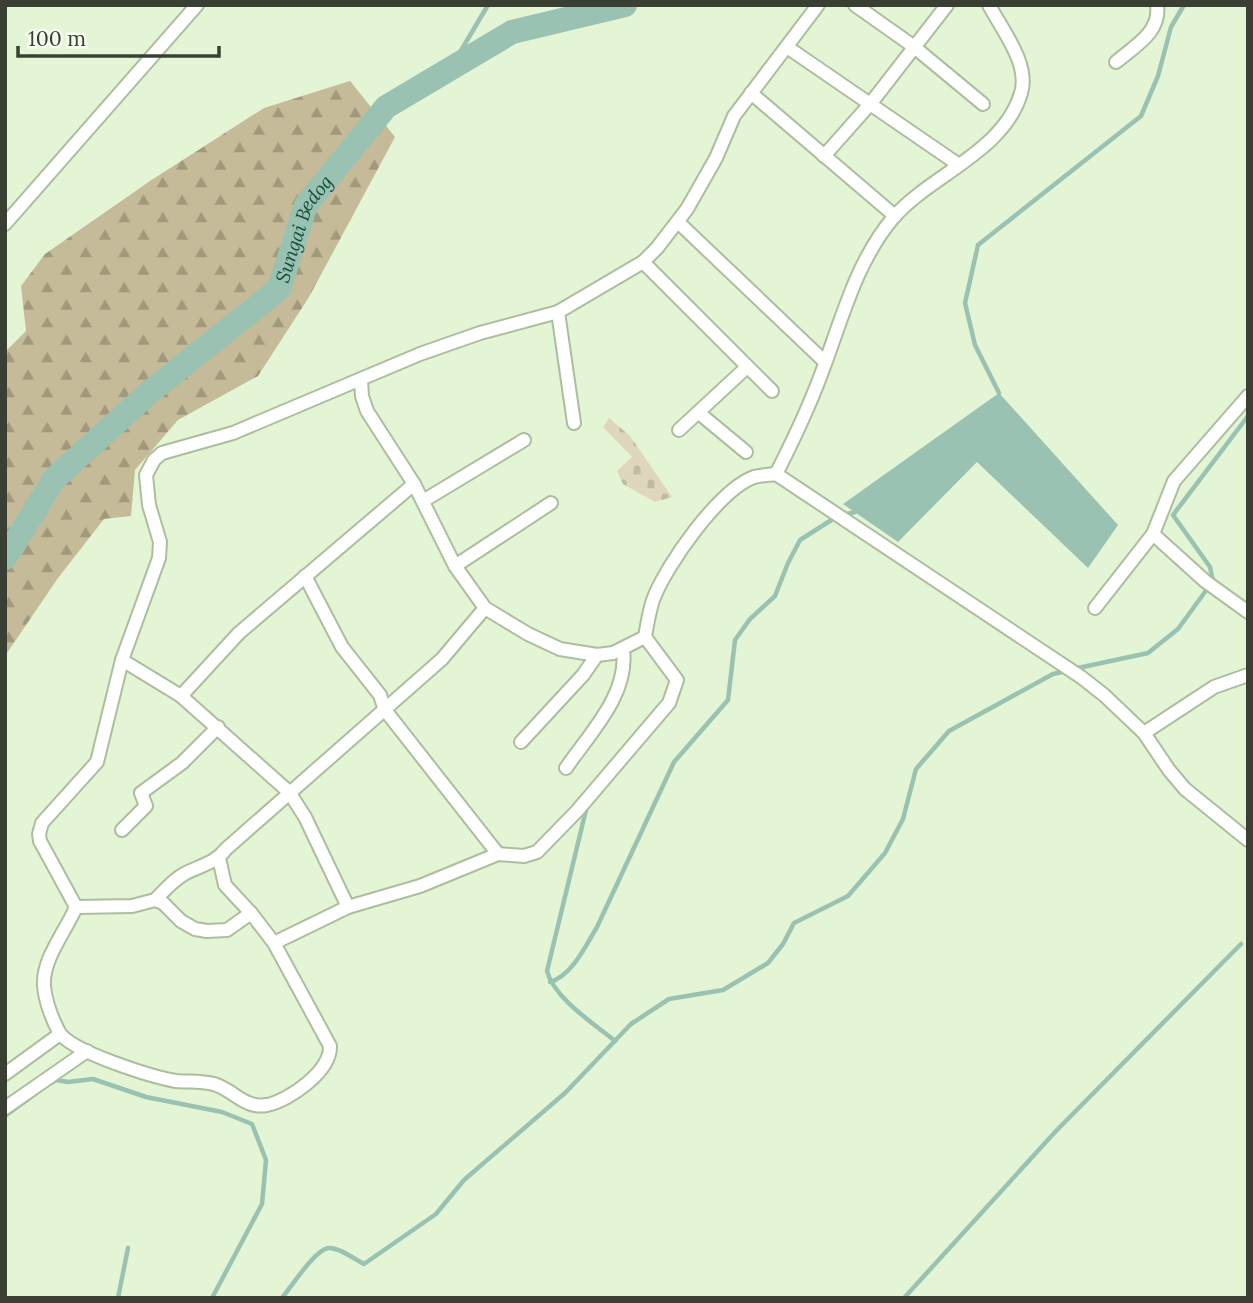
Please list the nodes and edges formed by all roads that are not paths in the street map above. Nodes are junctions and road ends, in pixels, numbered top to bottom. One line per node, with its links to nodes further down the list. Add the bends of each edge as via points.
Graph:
1 (197, 5): 17 (street)
2 (818, 5): 8 (street)
3 (855, 5): 7 (street)
4 (947, 5): 7 (street)
5 (989, 5): 14 (street, via 1017,57 1022,92 1010,118)
6 (1157, 5): 9 (street, via 1154,28)
7 (913, 46): 11 (street); 12 (street)
8 (788, 47): 10 (street); 11 (street)
9 (1116, 62)
10 (751, 93): 13 (street); 16 (street)
11 (871, 103): 13 (street); 14 (street)
12 (983, 104)
13 (824, 156): 15 (street)
14 (959, 165): 15 (street)
15 (895, 216): 20 (street, via 863,262)
16 (678, 222): 18 (street); 20 (street)
17 (5, 224)
18 (643, 262): 19 (street); 21 (street)
19 (558, 312): 22 (street, via 456,341); 26 (street)
20 (825, 362): 30 (street)
21 (747, 367): 23 (street); 25 (street)
22 (361, 380): 31 (street, via 367,411); 43 (street, via 233,433 162,453 154,460 146,484 160,542 159,558)
23 (772, 391)
24 (1248, 396): 34 (street, via 1174,481)
25 (699, 413): 27 (street); 29 (street)
26 (574, 423)
27 (679, 430)
28 (524, 440): 32 (street)
29 (746, 452)
30 (776, 474): 40 (street, via 754,478 710,511 659,588); 48 (street, via 1081,677)
31 (414, 484): 32 (street); 36 (street)
32 (423, 501): 35 (street)
33 (551, 503): 35 (street)
34 (1153, 534): 38 (street); 39 (street)
35 (455, 566): 37 (street)
36 (305, 576): 45 (street, via 239,634); 46 (street, via 342,647 380,695)
37 (485, 608): 42 (street, via 560,649); 46 (street, via 442,659)
38 (1095, 608)
39 (1248, 612)
40 (645, 637): 41 (street); 54 (street, via 677,680 669,703 537,852)
41 (623, 650): 42 (street); 50 (street, via 624,672 615,695)
42 (597, 655): 49 (street)
43 (122, 660): 45 (street); 57 (street, via 97,762 40,828 40,841)
44 (1248, 676): 48 (street, via 1210,689)
45 (180, 696): 47 (street)
46 (384, 710): 51 (street); 54 (street)
47 (218, 727): 51 (street); 52 (street, via 182,763 141,793 146,806)
48 (1144, 733): 53 (street, via 1185,789)
49 (521, 742)
50 (566, 768)
51 (289, 792): 55 (street); 58 (street)
52 (122, 830)
53 (1248, 840)
54 (498, 854): 58 (street, via 420,886)
55 (219, 858): 56 (street, via 183,875); 59 (street, via 225,885)
56 (155, 900): 57 (street, via 132,906); 59 (street, via 181,921 207,931 227,930)
57 (76, 907): 61 (street, via 54,950 44,983)
58 (348, 907): 60 (street)
59 (251, 913): 60 (street)
60 (274, 943): 62 (street, via 331,1053 318,1074 291,1094 268,1104 251,1105 214,1084 136,1071)
61 (60, 1034): 62 (street); 63 (street)
62 (87, 1051): 64 (street)
63 (5, 1074)
64 (5, 1108)

